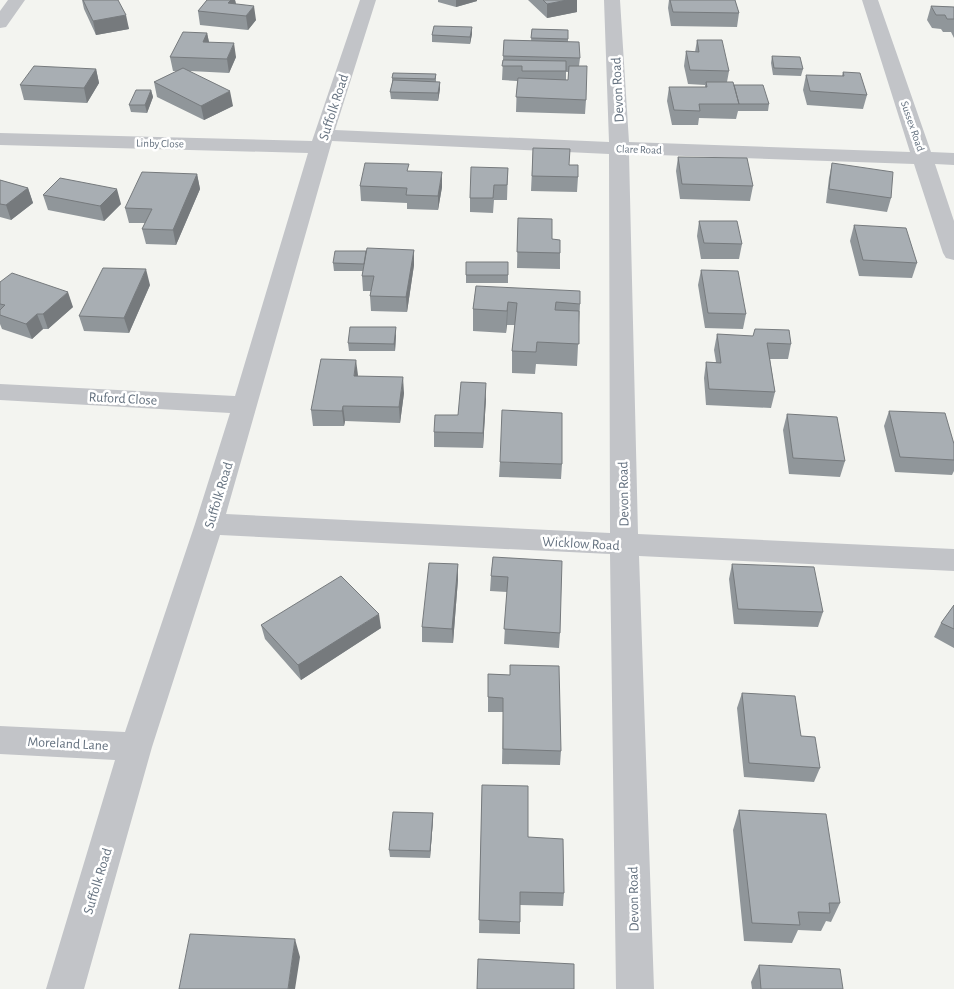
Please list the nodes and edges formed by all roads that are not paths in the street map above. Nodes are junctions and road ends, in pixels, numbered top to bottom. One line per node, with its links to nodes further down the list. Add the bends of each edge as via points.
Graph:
1 (17, 0): 5 (street)
2 (368, 0): 7 (street, Suffolk Road)
3 (612, 0): 8 (street, Devon Road)
4 (870, 0): 9 (street, Sussex Road)
5 (0, 23)
6 (0, 139): 7 (street, Linby Close)
7 (322, 141): 8 (street, Clare Road); 13 (street, Suffolk Road)
8 (619, 148): 9 (street, Clare Road); 15 (street, Devon Road)
9 (923, 158): 10 (street, Clare Road); 11 (street, Sussex Road)
10 (954, 159)
11 (954, 253)
12 (0, 392): 13 (street, Ruford Close)
13 (245, 405): 14 (street, Suffolk Road)
14 (209, 524): 15 (street, Wicklow Road); 18 (street, Suffolk Road)
15 (624, 546): 16 (street, Wicklow Road); 20 (street, Devon Road)
16 (954, 560)
17 (0, 740): 18 (street, Moreland Lane)
18 (136, 747): 19 (street, Suffolk Road)
19 (65, 989)
20 (635, 989)

